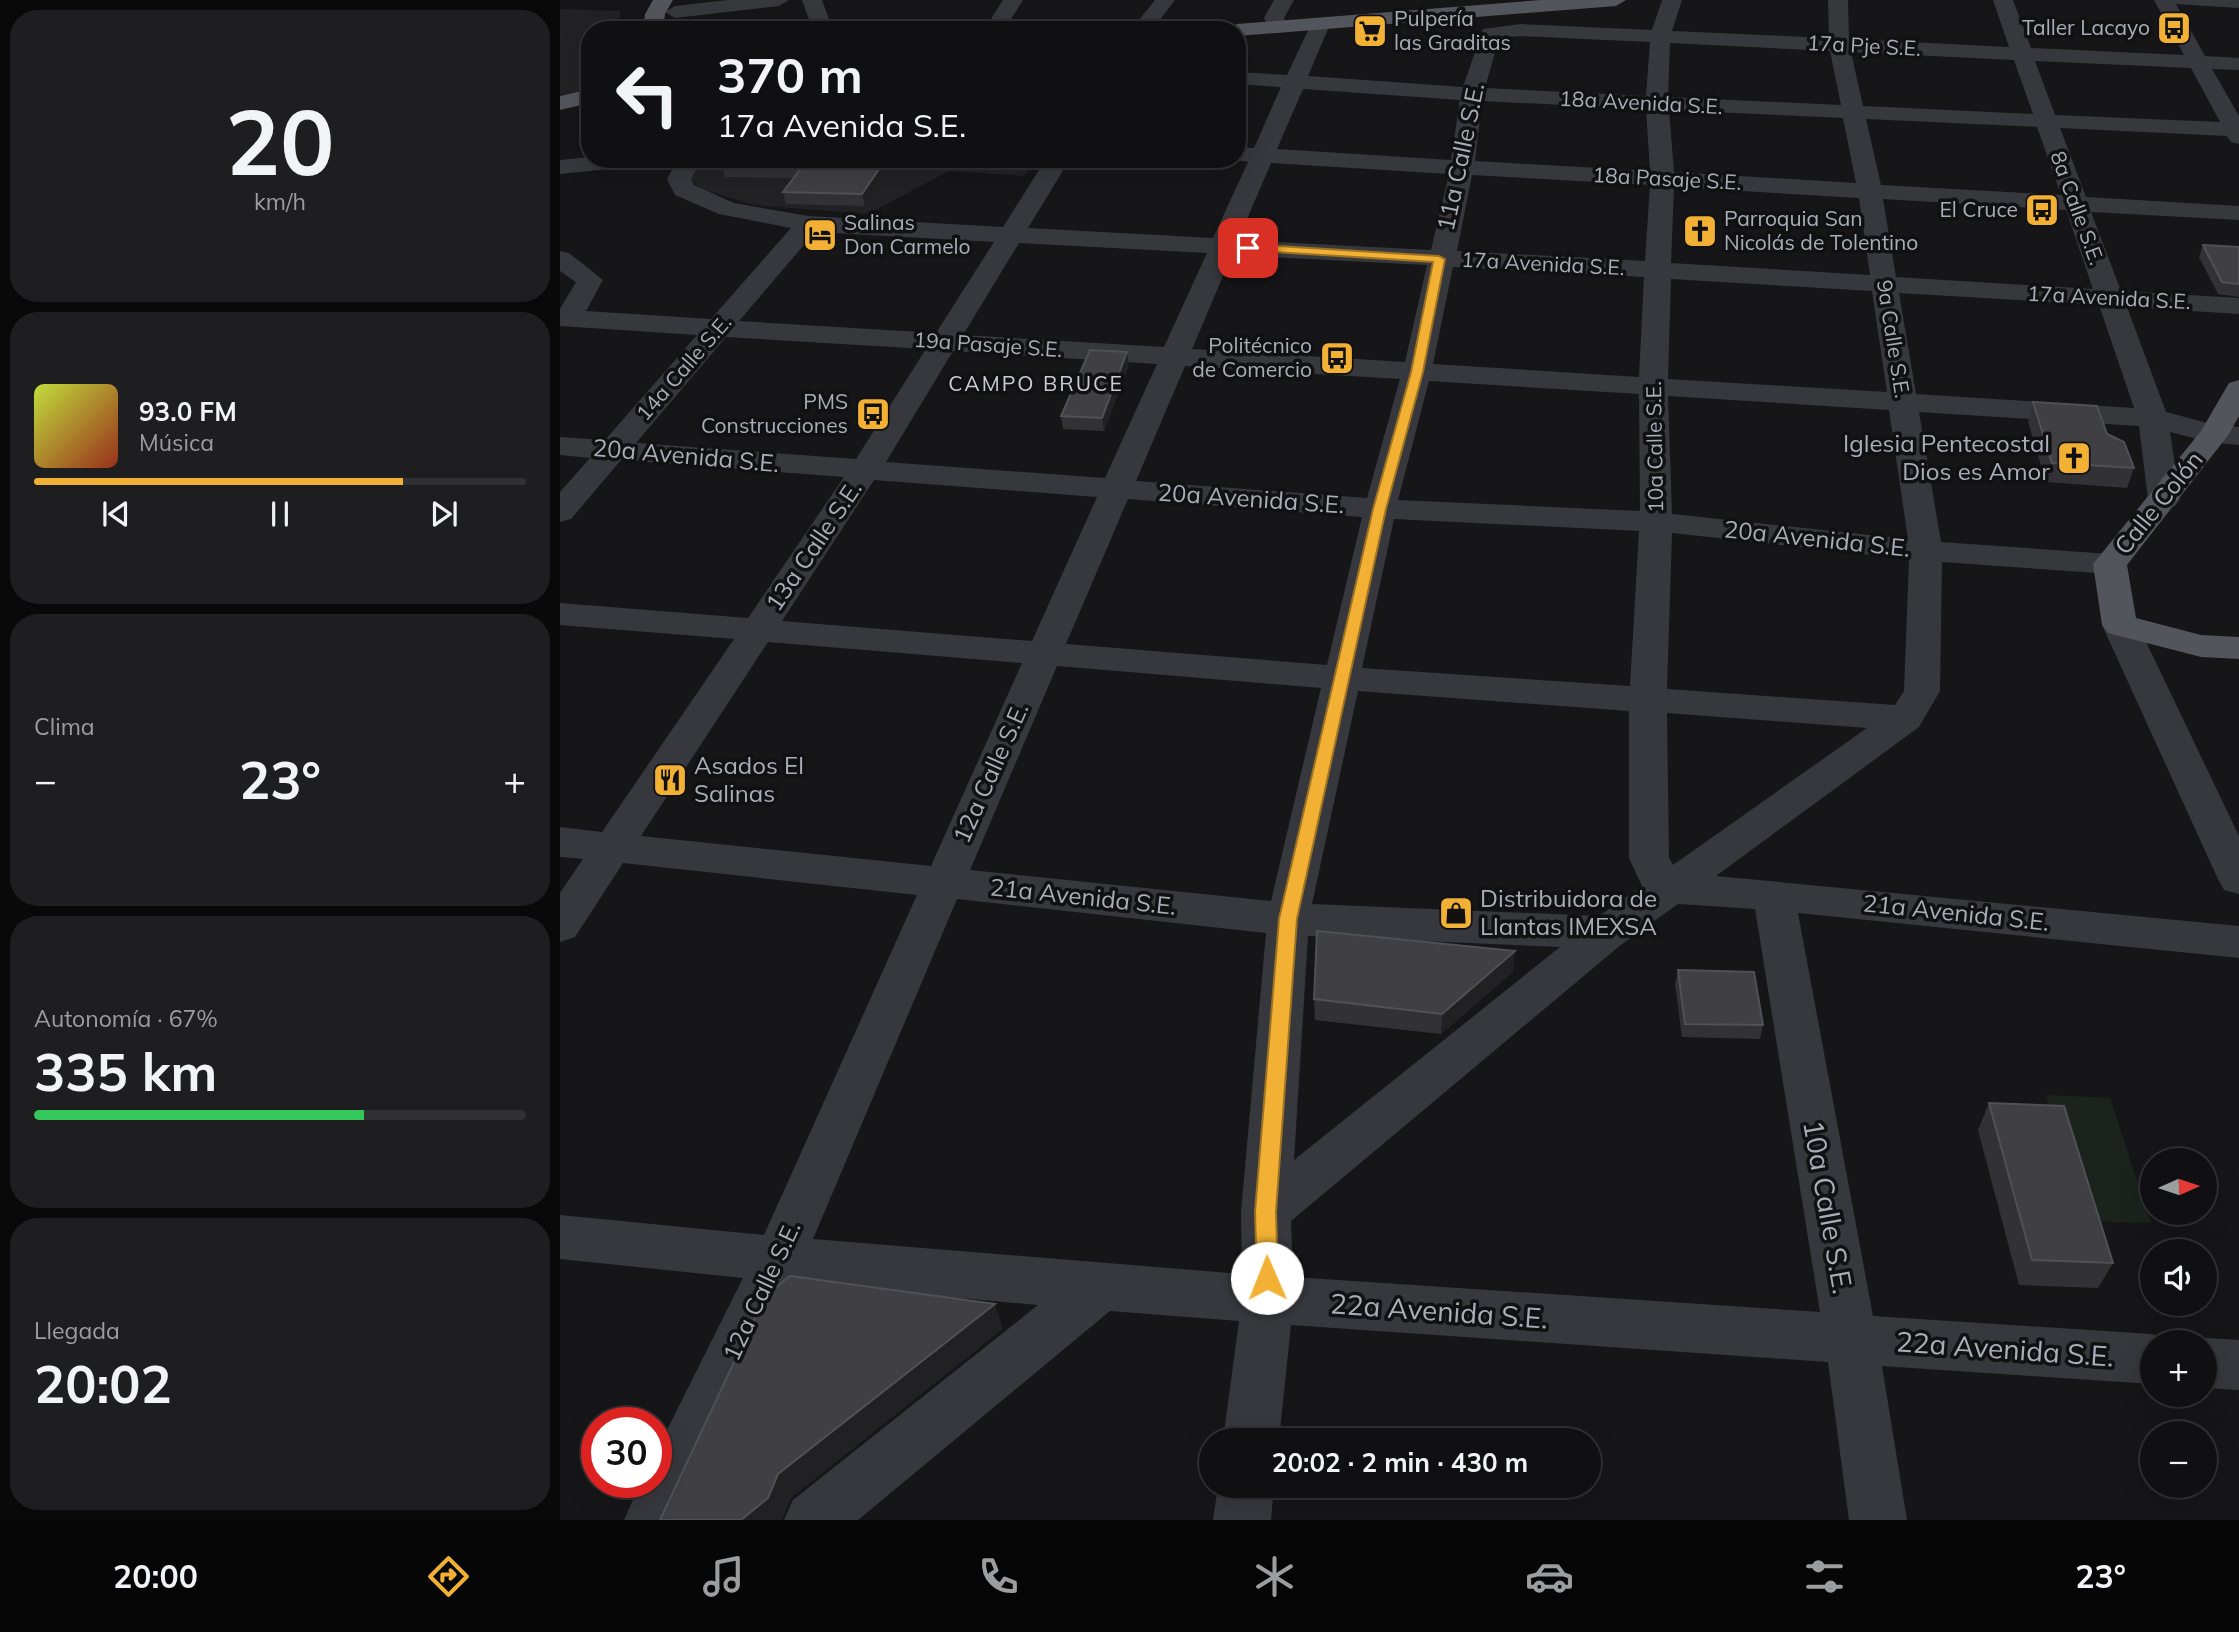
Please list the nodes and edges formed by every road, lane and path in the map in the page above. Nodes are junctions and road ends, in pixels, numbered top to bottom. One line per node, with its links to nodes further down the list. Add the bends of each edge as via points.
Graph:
1 (779, 0): 14 (street)
2 (812, 0): 16 (street)
3 (1013, 0): 17 (street)
4 (1165, 0): 18 (street)
5 (1284, 0): 20 (street, via 1274,18)
6 (1616, 0): 12 (main road)
7 (1672, 0): 23 (street, 10a Calle S.E.)
8 (1838, 0): 24 (street, 9a Calle S.E.)
9 (2003, 0): 25 (street, 8a Calle S.E.)
10 (2164, 0): 26 (street)
11 (2182, 0): 13 (street)
12 (1546, 2): 19 (main road)
13 (2239, 2)
14 (671, 10): 15 (main road, via 655,14)
15 (654, 21)
16 (820, 21)
17 (1000, 21)
18 (1148, 21)
19 (1321, 22): 20 (main road); 29 (street, 12a Calle S.E.)
20 (1276, 26): 21 (main road)
21 (1246, 29)
22 (1490, 33): 23 (street, 17a Pje S.E., via 1521,30); 30 (street, 11a Calle S.E.)
23 (1660, 38): 24 (street, 17a Pje S.E.); 33 (street, 10a Calle S.E.)
24 (1839, 44): 25 (street, 17a Pje S.E.); 36 (street, 9a Calle S.E.)
25 (2020, 54): 26 (street, 17a Pje S.E.); 37 (street, 8a Calle S.E.)
26 (2198, 62): 27 (street, 17a Pje S.E.); 38 (street)
27 (2239, 64)
28 (1246, 78): 29 (street, 18a Avenida S.E.)
29 (1292, 81): 30 (street, 18a Avenida S.E.); 39 (street, 12a Calle S.E.)
30 (1472, 94): 33 (street, 18a Avenida S.E.); 45 (street, 11a Calle S.E.)
31 (581, 100): 32 (main road)
32 (560, 103)
33 (1657, 104): 36 (street, 18a Avenida S.E.); 46 (street, 10a Calle S.E.)
34 (581, 107): 35 (main road)
35 (560, 110)
36 (1852, 113): 37 (street, 18a Avenida S.E.); 47 (street, 9a Calle S.E.)
37 (2046, 122): 38 (street, 18a Avenida S.E.); 48 (street, 8a Calle S.E.)
38 (2238, 132)
39 (1249, 155): 45 (street, 18a Pasaje S.E.)
40 (581, 165): 41 (street)
41 (560, 167)
42 (685, 168): 50 (street, 17a Avenida S.E., via 679,179 684,190 728,209)
43 (1052, 168): 51 (street, 13a Calle S.E.)
44 (1245, 168): 52 (street, 12a Calle S.E.)
45 (1462, 168): 46 (street, 18a Pasaje S.E.); 54 (street, 11a Calle S.E.)
46 (1662, 178): 47 (street, 18a Pasaje S.E.); 55 (street, 10a Calle S.E.)
47 (1870, 192): 48 (street, 18a Pasaje S.E.); 56 (street, 9a Calle S.E.)
48 (2074, 204): 49 (street, 18a Pasaje S.E.); 57 (street, 8a Calle S.E.)
49 (2239, 213)
50 (808, 224): 51 (street, 17a Avenida S.E.); 60 (street, 14a Calle S.E.)
51 (1012, 234): 52 (street, 17a Avenida S.E.); 61 (street, 13a Calle S.E.)
52 (1220, 246): 54 (street, 17a Avenida S.E.); 62 (street, 12a Calle S.E.)
53 (560, 259): 59 (street, via 590,279)
54 (1439, 259): 55 (street, 17a Avenida S.E.); 63 (street, 11a Calle S.E.)
55 (1658, 270): 56 (street, 17a Avenida S.E.); 64 (street, 10a Calle S.E.)
56 (1885, 285): 57 (street, 17a Avenida S.E.); 66 (street, 9a Calle S.E.)
57 (2109, 298): 58 (street, 17a Avenida S.E.); 67 (street, 8a Calle S.E.)
58 (2239, 306)
59 (565, 317): 60 (street, 19a Pasaje S.E.)
60 (720, 326): 61 (street, 19a Pasaje S.E.); 70 (street, 14a Calle S.E.)
61 (944, 342): 62 (street, 19a Pasaje S.E.); 71 (street, 13a Calle S.E.)
62 (1175, 356): 63 (street, 19a Pasaje S.E.); 72 (street, 12a Calle S.E.)
63 (1417, 372): 64 (street); 74 (street, 11a Calle S.E.)
64 (1653, 384): 66 (street); 76 (street, 10a Calle S.E.)
65 (2239, 389): 68 (main road, Calle Colón)
66 (1903, 402): 67 (street); 77 (street, 9a Calle S.E.)
67 (2153, 418): 68 (street); 73 (street, 8a Calle S.E.)
68 (2226, 435): 73 (main road, Calle Colón)
69 (560, 446): 70 (street, 20a Avenida S.E.)
70 (613, 451): 71 (street, 20a Avenida S.E.); 75 (street, 14a Calle S.E.)
71 (865, 470): 72 (street, 20a Avenida S.E.); 81 (street, 13a Calle S.E.)
72 (1115, 489): 74 (street, 20a Avenida S.E.); 83 (street, 12a Calle S.E.)
73 (2164, 499): 78 (main road, Calle Colón)
74 (1380, 509): 76 (street, 20a Avenida S.E.); 84 (street, 11a Calle S.E.)
75 (560, 512)
76 (1656, 522): 77 (street, 20a Avenida S.E.); 85 (street, 10a Calle S.E.)
77 (1926, 551): 78 (street, 20a Avenida S.E.); 86 (street, 9a Calle S.E., via 1922,691)
78 (2110, 564): 80 (main road, Calle Colón)
79 (560, 614): 81 (street)
80 (2120, 625): 82 (main road, via 2201,646); 89 (street)
81 (758, 630): 83 (street); 88 (street, 13a Calle S.E.)
82 (2239, 648)
83 (1043, 653): 84 (street); 90 (street, 12a Calle S.E.)
84 (1341, 678): 85 (street); 93 (street, 11a Calle S.E.)
85 (1648, 698): 86 (street); 91 (street, 10a Calle S.E., via 1649,858 1658,877)
86 (1906, 718): 91 (street)
87 (560, 842): 88 (street, 21a Avenida S.E.)
88 (612, 847): 90 (street, 21a Avenida S.E.); 94 (street, 13a Calle S.E.)
89 (2239, 879)
90 (943, 881): 93 (street, 21a Avenida S.E.); 99 (street, 12a Calle S.E.)
91 (1672, 888): 92 (street, 21a Avenida S.E.); 95 (street)
92 (1774, 895): 96 (street, 21a Avenida S.E.); 102 (street, 10a Calle S.E.)
93 (1288, 919): 95 (street, 21a Avenida S.E.); 97 (street, 11a Calle S.E.)
94 (560, 926)
95 (1608, 933): 97 (street)
96 (2239, 942)
97 (1266, 1212): 101 (street, 11a Calle S.E.)
98 (560, 1237): 99 (street, 22a Avenida S.E.)
99 (778, 1261): 100 (street, 22a Avenida S.E.); 108 (street, 12a Calle S.E.)
100 (1102, 1285): 101 (street, 22a Avenida S.E.); 109 (street)
101 (1268, 1299): 102 (street, 22a Avenida S.E.); 106 (street, 11a Calle S.E.)
102 (1851, 1339): 103 (street, 22a Avenida S.E.); 111 (street, 10a Calle S.E.)
103 (2140, 1358)
104 (2217, 1364): 105 (street)
105 (2239, 1365)
106 (1252, 1428)
107 (1245, 1498): 110 (street)
108 (653, 1520)
109 (813, 1520)
110 (1242, 1520)
111 (1878, 1520)

